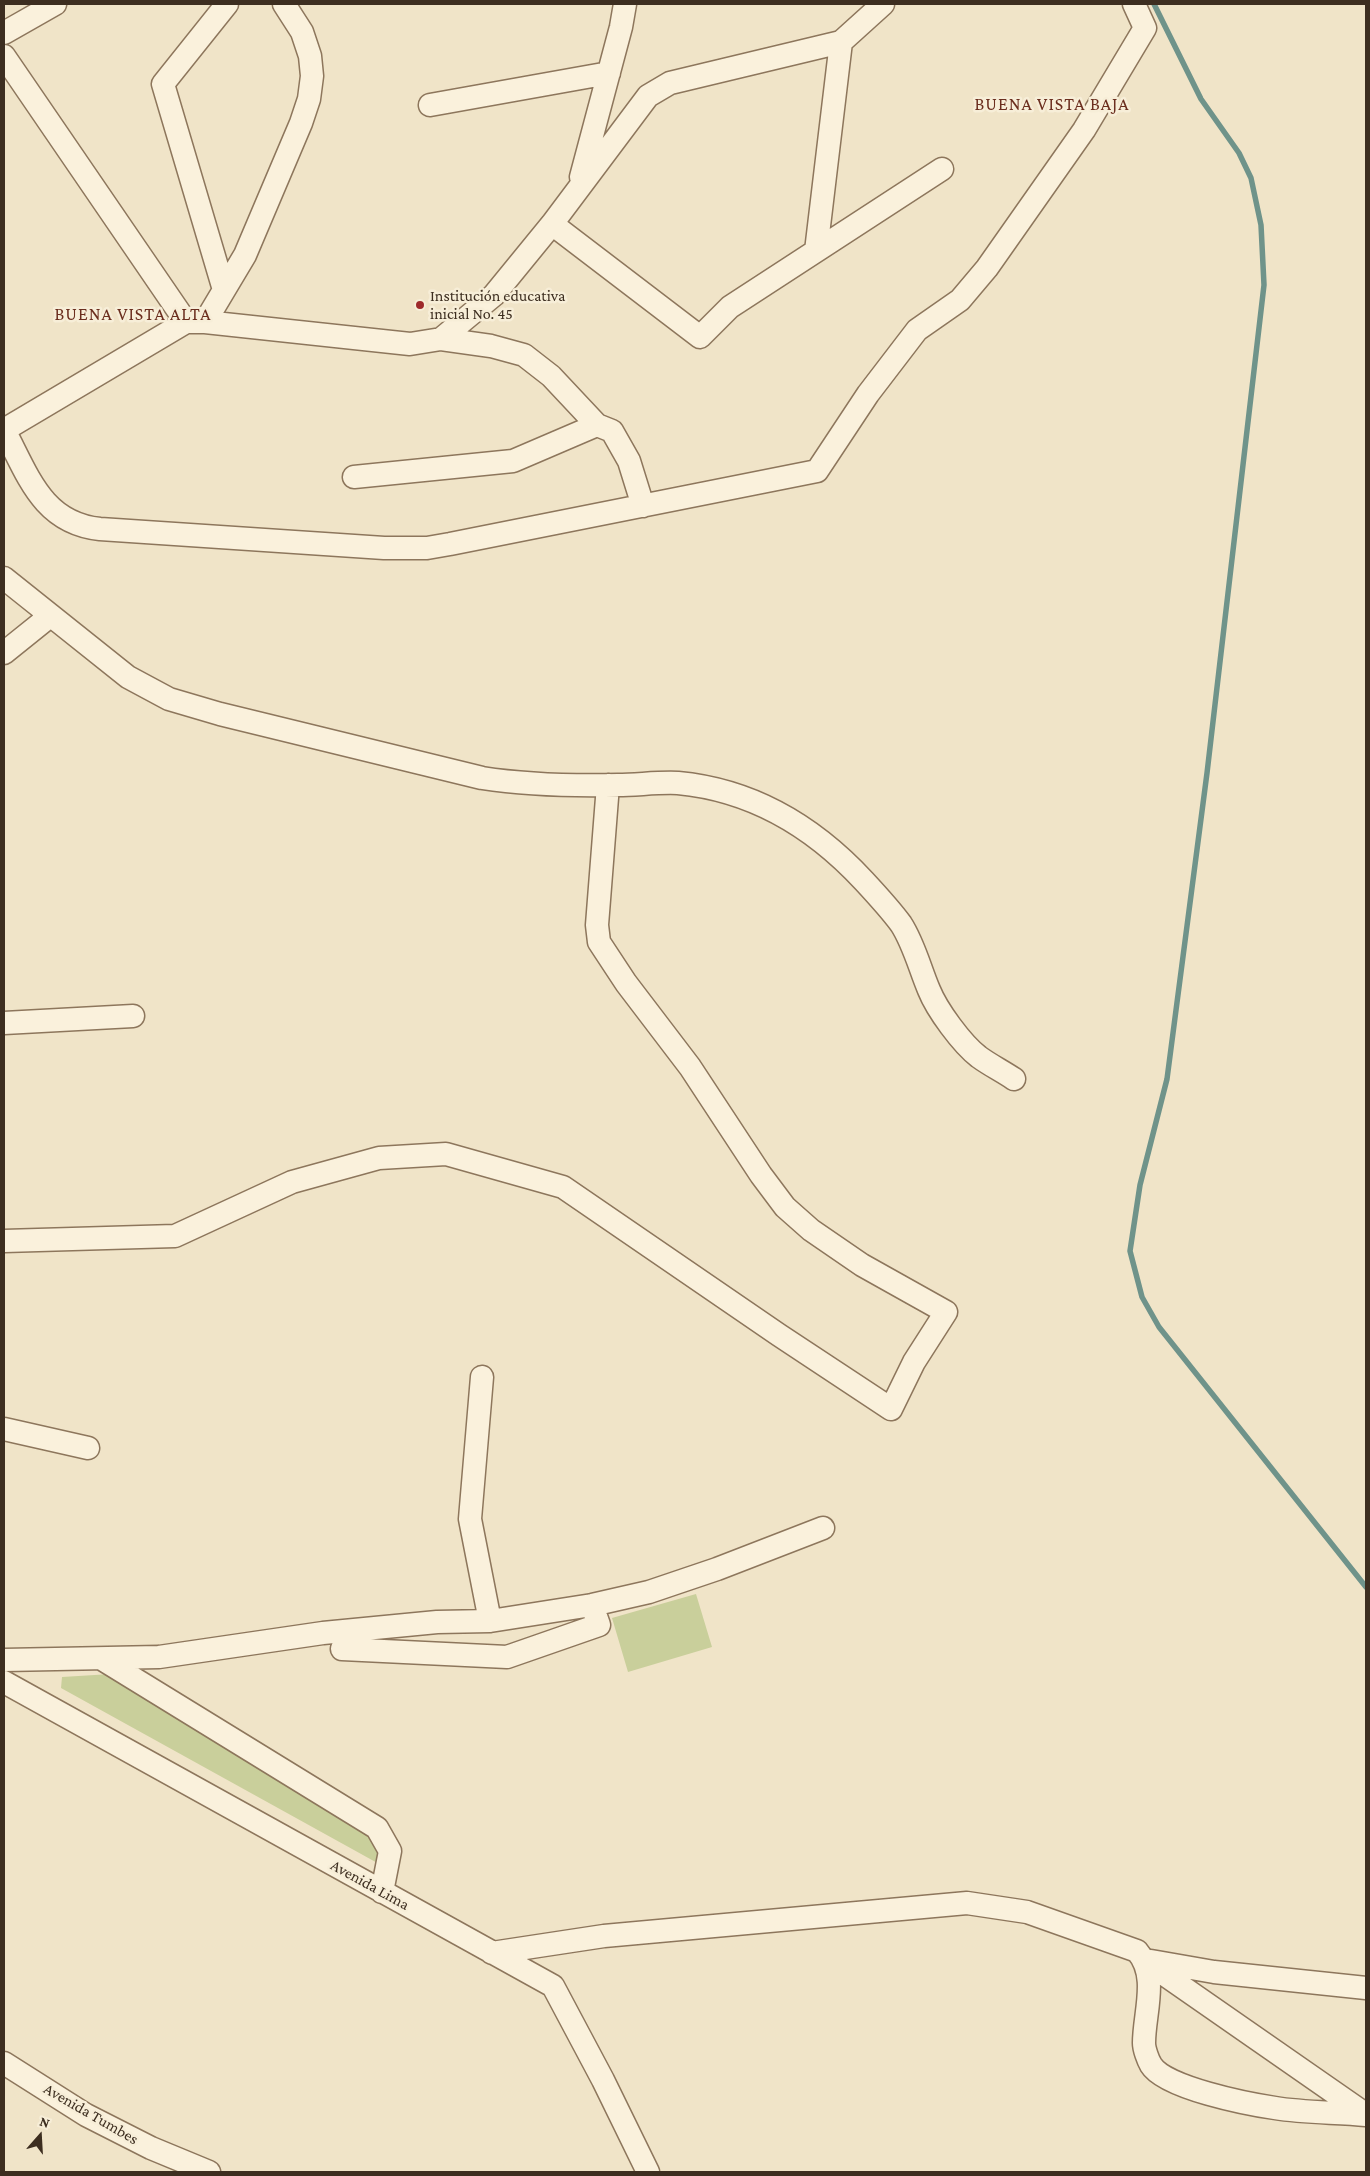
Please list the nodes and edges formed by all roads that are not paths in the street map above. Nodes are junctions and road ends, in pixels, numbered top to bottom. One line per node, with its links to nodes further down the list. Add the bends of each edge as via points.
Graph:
1 (55, 4): 7 (street)
2 (227, 4): 16 (street, via 163,84)
3 (284, 4): 16 (street, via 302,32 310,56 309,99 245,255)
4 (625, 4): 10 (street)
5 (883, 4): 8 (street)
6 (1134, 4): 22 (street, via 1146,28 1084,130 987,268 960,300 917,330 868,394 817,471)
7 (4, 33)
8 (840, 42): 13 (street, via 670,83 648,96); 15 (street)
9 (4, 56): 17 (street)
10 (609, 73): 11 (street); 13 (street)
11 (430, 105)
12 (942, 169): 15 (street)
13 (578, 189): 14 (street)
14 (552, 224): 15 (street, via 700,337 730,307); 18 (street, via 494,295)
15 (816, 251)
16 (224, 290): 17 (street)
17 (196, 322): 18 (street, via 410,344); 20 (street)
18 (441, 339): 19 (street, via 491,346 524,355 551,376)
19 (597, 425): 21 (street, via 513,461); 22 (street, via 612,431 629,461)
20 (4, 430): 22 (street, via 46,504 66,520 88,528 406,549 450,544)
21 (354, 477)
22 (643, 506)
23 (4, 578): 24 (street)
24 (50, 616): 25 (street); 26 (street, via 128,677 169,699 482,778 517,784)
25 (4, 652)
26 (608, 785): 29 (street, via 677,783 731,793 763,804 823,841 849,864 901,925 930,993 953,1029 977,1056); 30 (street, via 596,925 600,942 626,983 690,1067 785,1207 811,1230 862,1265 946,1312 914,1362 892,1409 563,1187 446,1154 379,1158 292,1182 175,1236)
27 (132, 1016): 28 (street)
28 (4, 1023)
29 (1014, 1079)
30 (4, 1241)
31 (482, 1377): 36 (street, via 470,1519)
32 (4, 1429): 33 (street)
33 (88, 1448)
34 (823, 1528): 35 (street, via 649,1592)
35 (592, 1605): 36 (street); 37 (street, via 599,1625 507,1657)
36 (490, 1621): 38 (street, via 427,1623 159,1656)
37 (342, 1650)
38 (102, 1659): 39 (street); 41 (street, via 377,1828 390,1851)
39 (4, 1660)
40 (4, 1682): 41 (street, Avenida Lima)
41 (382, 1892): 42 (street, Avenida Lima)
42 (492, 1952): 43 (street, via 604,1936 967,1904 1027,1912 1137,1951); 48 (street, Avenida Lima, via 553,1986)
43 (1146, 1960): 44 (street, via 1214,1972); 46 (street); 46 (street, via 1149,1991 1144,2045 1151,2066 1172,2081 1209,2094 1275,2108)
44 (1366, 1988)
45 (4, 2063): 47 (street, Avenida Tumbes, via 86,2114 150,2148)
46 (1366, 2115)
47 (209, 2172)
48 (648, 2172)

